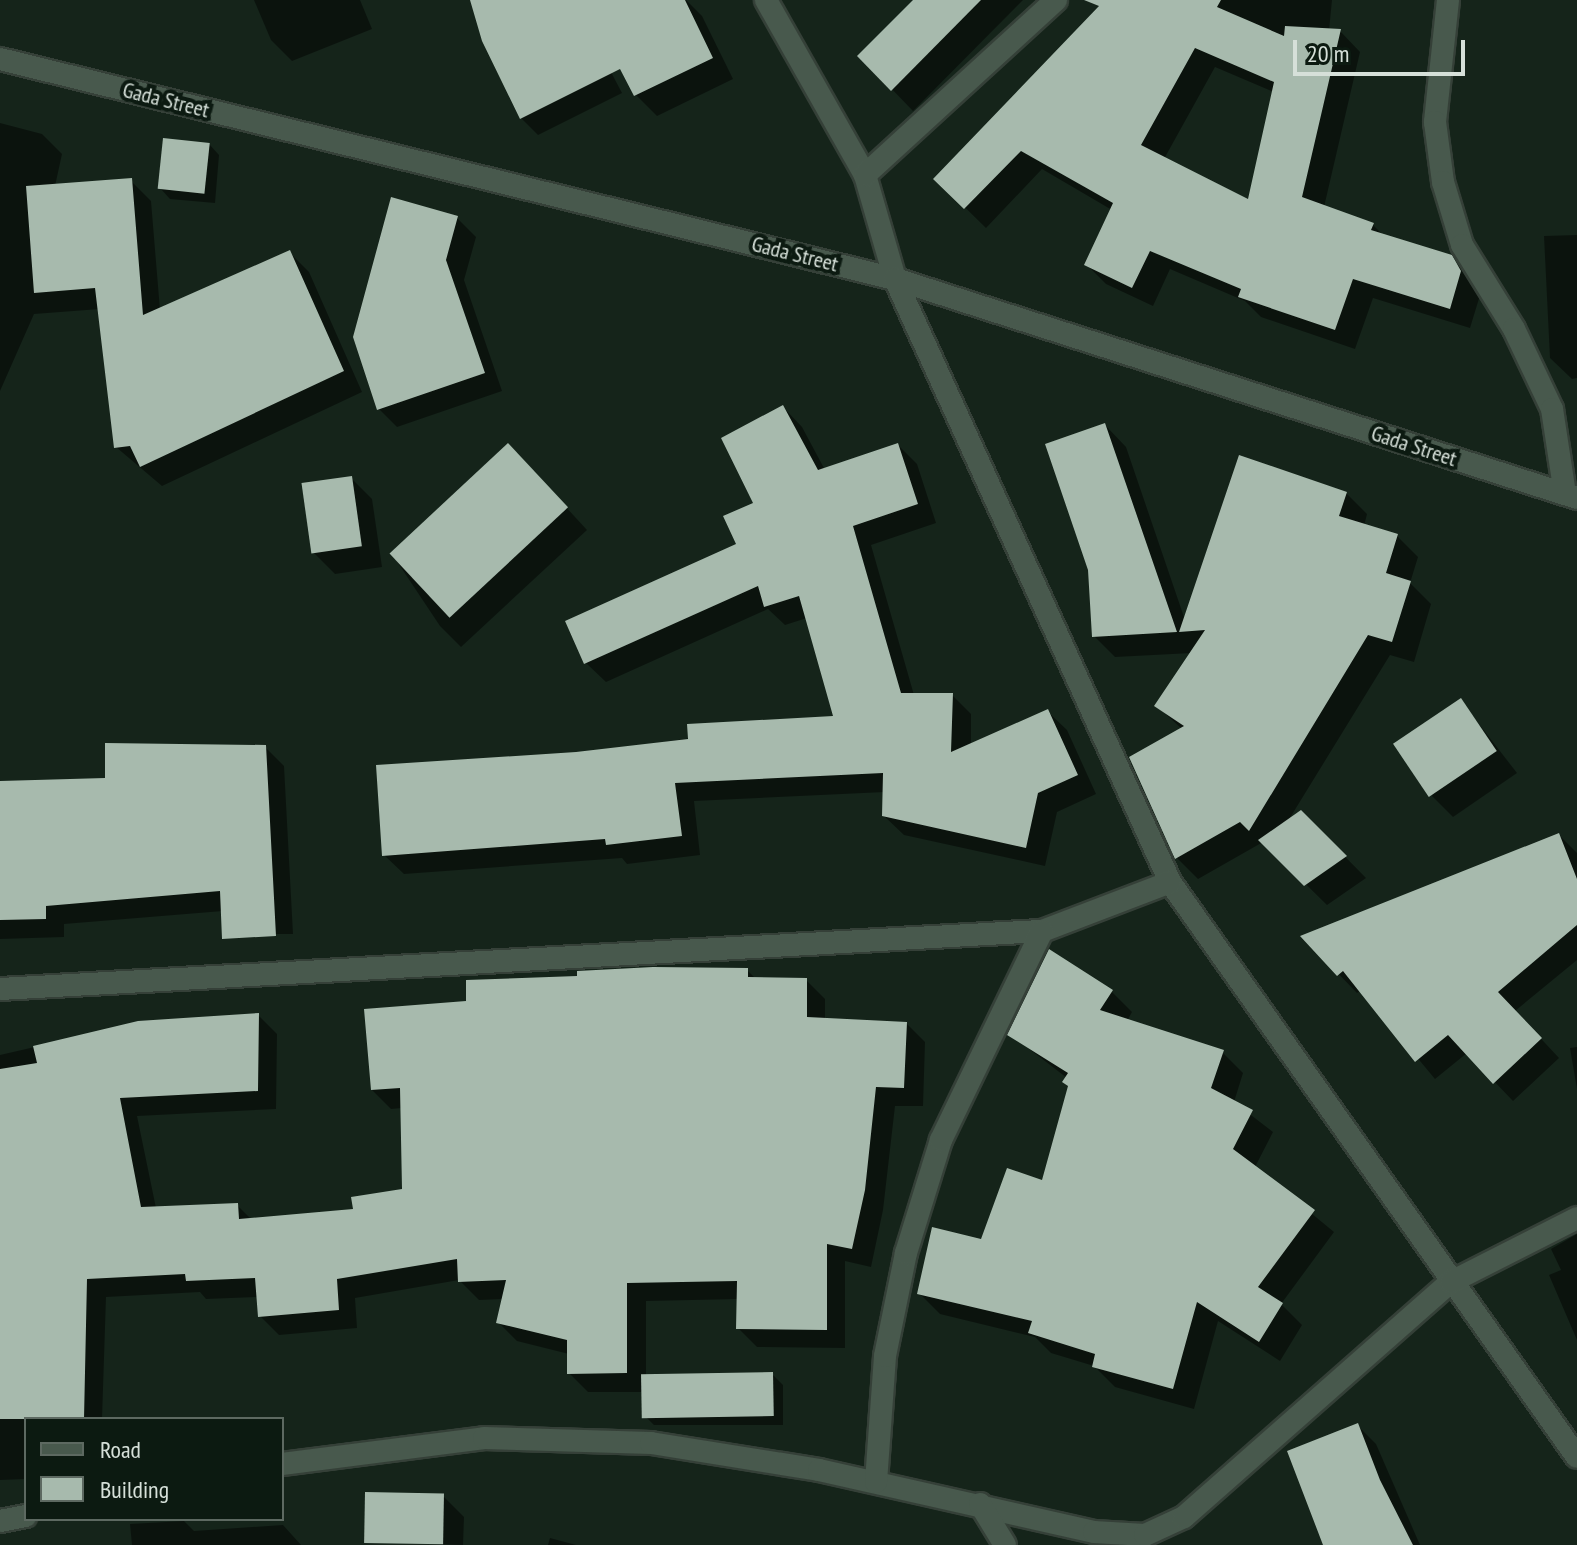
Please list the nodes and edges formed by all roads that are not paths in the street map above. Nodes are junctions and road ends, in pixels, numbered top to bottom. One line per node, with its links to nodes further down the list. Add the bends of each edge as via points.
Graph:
1 (766, 0): 5 (street)
2 (1056, 0): 5 (street)
3 (1448, 0): 7 (street, via 1435,122 1443,182 1462,245 1514,329 1552,409)
4 (0, 59): 6 (street, Gada Street)
5 (865, 175): 6 (street)
6 (895, 279): 7 (street, Gada Street); 8 (street)
7 (1571, 496)
8 (1170, 882): 9 (street); 12 (street)
9 (1042, 931): 10 (street); 15 (street, via 941,1140 911,1239 885,1356)
10 (0, 989)
11 (1577, 1218): 12 (street)
12 (1451, 1282): 13 (street); 16 (street, via 1184,1517 1145,1535 1094,1532)
13 (1577, 1457)
14 (284, 1464): 15 (street, via 484,1438 565,1438 664,1445)
15 (876, 1482): 16 (street)
16 (980, 1504): 19 (street)
17 (24, 1516): 18 (street)
18 (0, 1521)
19 (1005, 1545)

